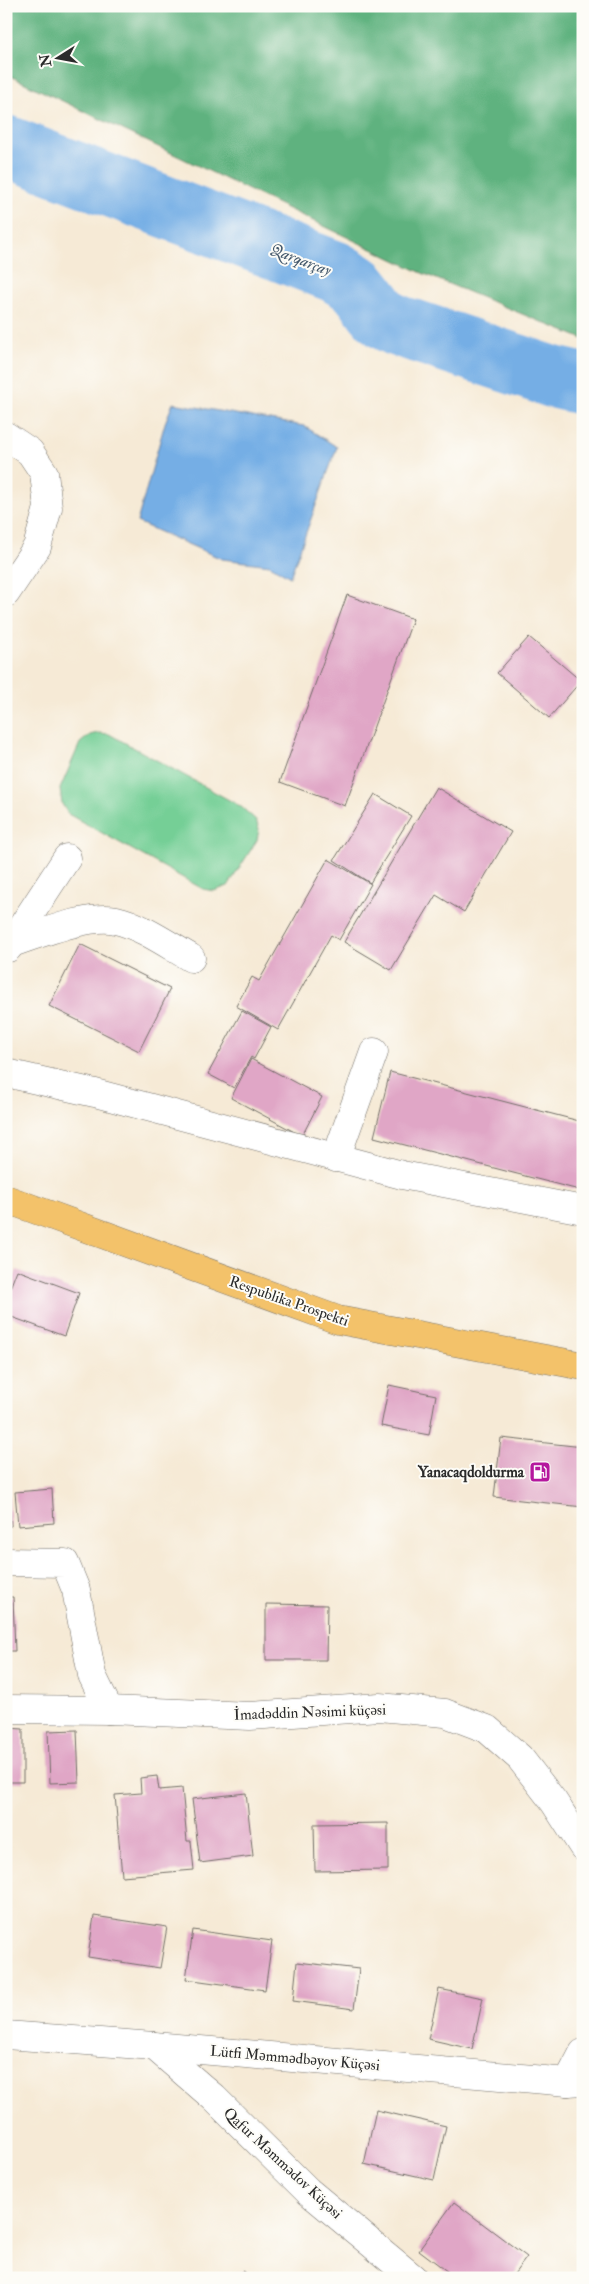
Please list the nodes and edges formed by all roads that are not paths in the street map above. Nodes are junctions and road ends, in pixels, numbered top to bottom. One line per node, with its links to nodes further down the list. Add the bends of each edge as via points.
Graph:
1 (6, 436): 2 (street, via 30,452 44,473 48,508 37,547)
2 (6, 593)
3 (67, 858): 4 (street)
4 (9, 947): 5 (street, via 85,921 116,920)
5 (192, 958)
6 (374, 1052): 8 (street)
7 (6, 1073): 8 (street, via 95,1093)
8 (336, 1158): 10 (street)
9 (6, 1199): 11 (main road, Respublika Prospekti, via 338,1320)
10 (583, 1210)
11 (583, 1366)
12 (6, 1562): 14 (street, via 65,1563 76,1590 92,1675)
13 (6, 1709): 14 (street, İmadəddin Nəsimi küçəsi)
14 (109, 1710): 15 (street, İmadəddin Nəsimi küçəsi, via 250,1716 379,1707 445,1713 487,1729 520,1758)
15 (583, 1847)
16 (6, 2035): 17 (street, Lütfi Məmmədbəyov Küçəsi)
17 (154, 2046): 19 (street, Lütfi Məmmədbəyov Küçəsi); 20 (street, Qafur Məmmədov Küçəsi, via 214,2098 308,2191)
18 (583, 2053): 19 (street)
19 (578, 2076)
20 (413, 2278)

